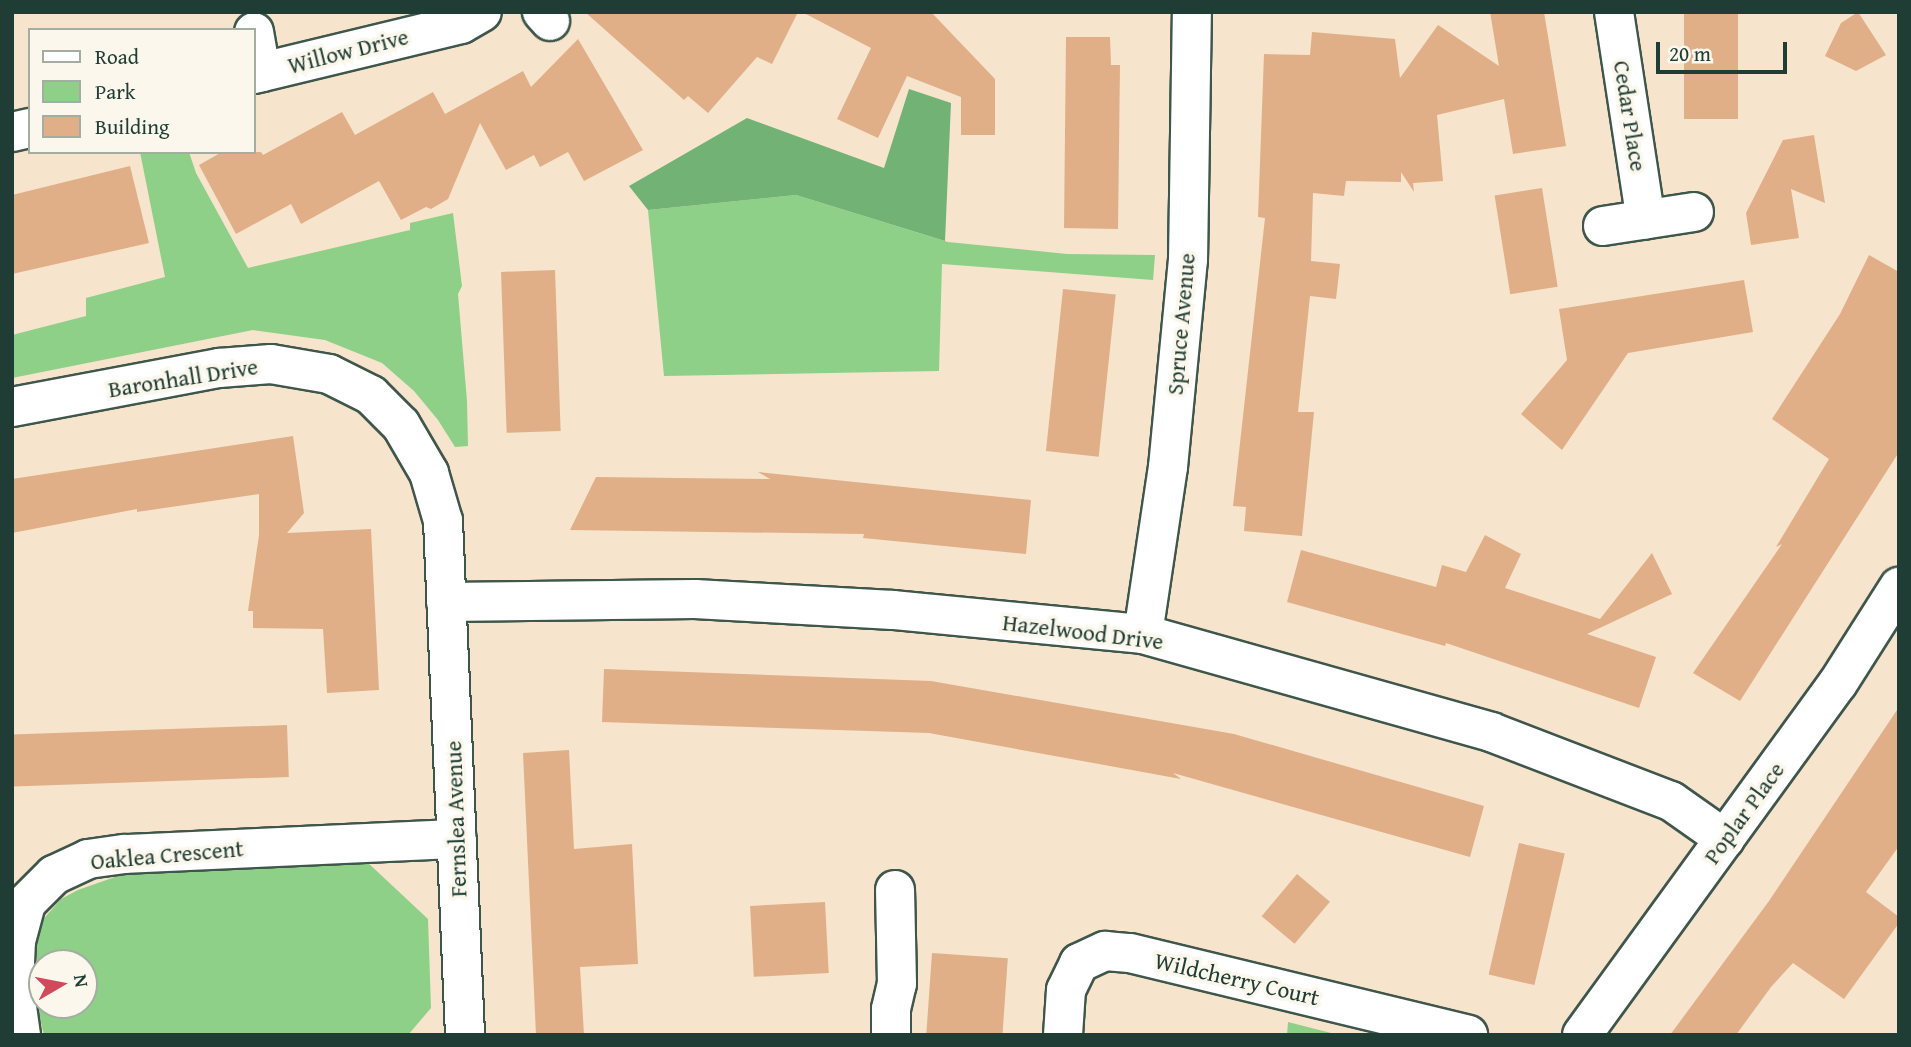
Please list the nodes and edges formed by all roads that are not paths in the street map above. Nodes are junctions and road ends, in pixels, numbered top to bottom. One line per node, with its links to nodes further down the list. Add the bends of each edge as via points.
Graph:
1 (482, 12): 4 (street, Willow Drive, via 461,23)
2 (1192, 12): 11 (street, Spruce Avenue, via 1188,260 1168,467)
3 (1614, 12): 6 (street, Cedar Place)
4 (257, 73)
5 (1694, 212): 6 (street)
6 (1646, 220): 7 (street)
7 (1603, 226)
8 (12, 407): 10 (street, Baronhall Drive, via 219,368 271,364 329,374 371,395 401,425 429,473 443,522)
9 (1899, 587): 13 (street, Poplar Place, via 1838,683)
10 (446, 602): 11 (street, Hazelwood Drive, via 695,599 892,610); 12 (street, Fernslea Avenue)
11 (1143, 634): 13 (street, Hazelwood Drive, via 1491,732 1671,801)
12 (457, 839): 15 (street, Oaklea Crescent, via 88,859 54,875 26,903 16,941 14,986); 16 (street, Fernslea Avenue)
13 (1725, 839): 20 (street, Poplar Place)
14 (895, 890): 17 (street, via 897,984)
15 (21, 1035)
16 (465, 1035)
17 (891, 1035)
18 (1063, 1035): 19 (street, Wildcherry Court, via 1066,990 1079,963 1105,951 1130,953)
19 (1468, 1035)
20 (1582, 1035)

